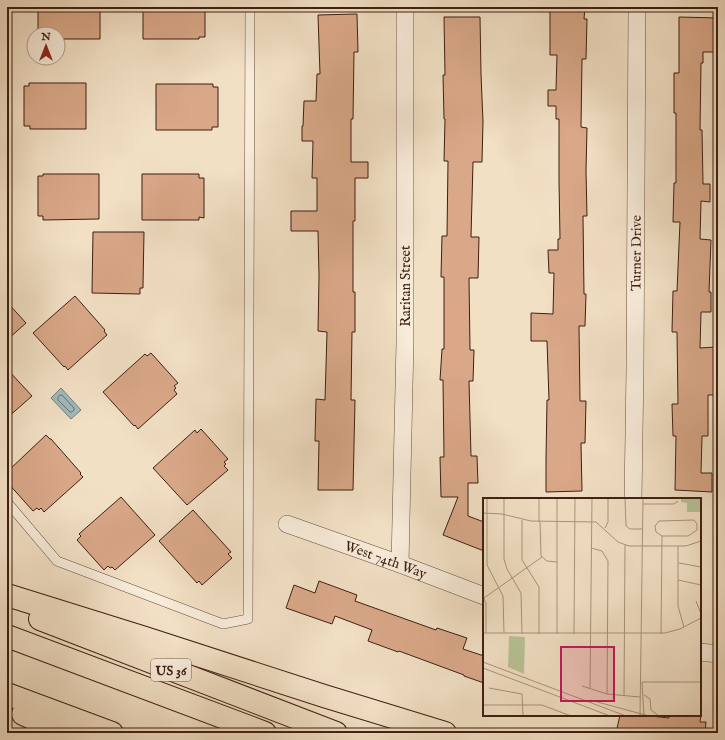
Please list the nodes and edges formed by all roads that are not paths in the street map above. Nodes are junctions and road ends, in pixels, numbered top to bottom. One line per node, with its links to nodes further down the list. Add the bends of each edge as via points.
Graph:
1 (250, 7): 5 (lane, via 248,619 223,624 57,561)
2 (406, 7): 7 (street, Raritan Street, via 405,334)
3 (637, 7): 4 (street, Turner Drive)
4 (633, 498)
5 (7, 502)
6 (287, 524): 7 (street, West 74th Way)
7 (400, 564): 9 (street, West 74th Way)
8 (7, 595): 20 (highway)
9 (483, 596)
10 (7, 606): 19 (highway, US 36)
11 (7, 636): 18 (highway)
12 (701, 652): 13 (street)
13 (718, 654)
14 (7, 694): 17 (highway)
15 (7, 707): 16 (highway)
16 (66, 733)
17 (112, 733)
18 (264, 733)
19 (336, 733)
20 (445, 733)

